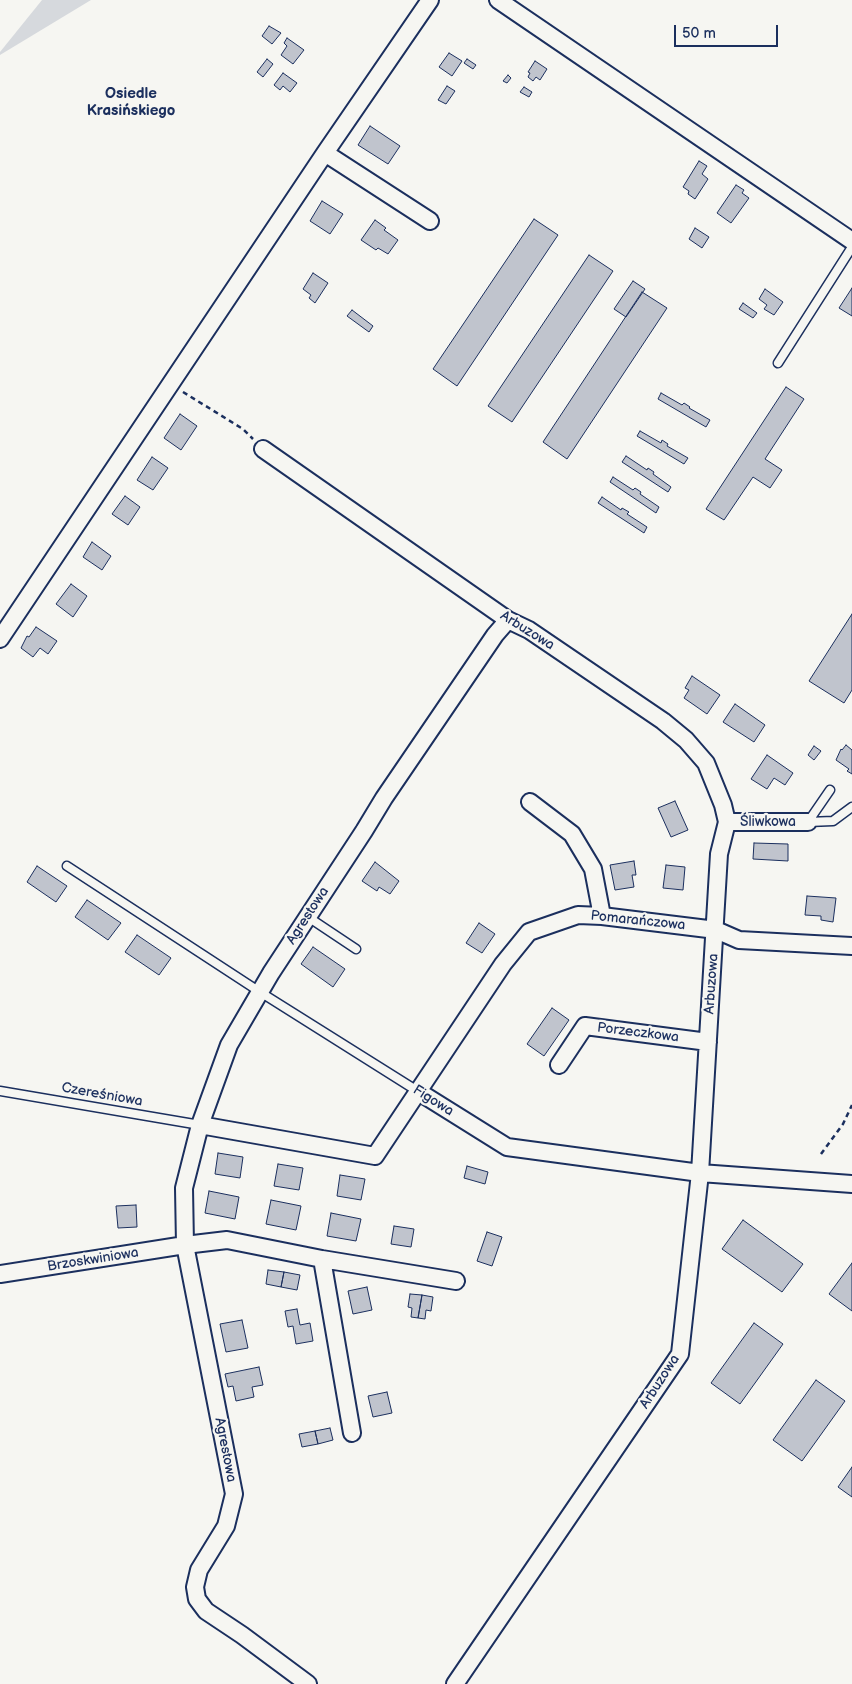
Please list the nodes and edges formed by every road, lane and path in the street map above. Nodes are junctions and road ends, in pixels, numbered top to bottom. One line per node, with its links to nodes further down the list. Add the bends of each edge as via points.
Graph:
1 (430, 0): 3 (street)
2 (498, 0): 5 (street)
3 (326, 152): 4 (street); 8 (street)
4 (430, 221)
5 (852, 242)
6 (852, 247): 7 (lane)
7 (778, 362)
8 (171, 384): 9 (path, via 243,429); 11 (street)
9 (263, 449): 10 (street, Arbuzowa)
10 (508, 620): 15 (street, Arbuzowa, via 529,630 686,740 706,763); 19 (street, Agrestowa, via 384,798)
11 (0, 639)
12 (830, 790): 16 (lane)
13 (530, 802): 18 (street, via 572,834 593,869)
14 (852, 807): 16 (lane, via 833,821)
15 (727, 822): 16 (street, Śliwkowa); 20 (street, Arbuzowa, via 720,854)
16 (808, 822)
17 (68, 866): 23 (lane, Figowa)
18 (602, 916): 20 (street, Pomarańczowa); 27 (street, Pomarańczowa, via 578,915 529,932 502,964)
19 (308, 917): 22 (lane); 23 (street, Agrestowa)
20 (716, 930): 21 (street, Pomarańczowa, via 739,940); 24 (street, Arbuzowa)
21 (852, 946)
22 (356, 949)
23 (260, 992): 27 (lane, Figowa); 29 (street, Agrestowa, via 229,1045)
24 (708, 1042): 25 (street, Porzeczkowa, via 585,1026); 31 (street, Arbuzowa)
25 (559, 1065)
26 (0, 1091): 29 (lane, Czereśniowa)
27 (419, 1092): 29 (street, Pomarańczowa, via 375,1156); 31 (street, Figowa, via 507,1147)
28 (852, 1105): 30 (path, via 843,1124)
29 (200, 1124): 33 (street, Agrestowa, via 184,1188)
30 (821, 1154)
31 (700, 1173): 32 (street, Figowa); 39 (street, Arbuzowa, via 680,1354)
32 (852, 1184)
33 (185, 1245): 34 (street, via 227,1240); 35 (street, Brzoskwiniowa); 38 (street, Agrestowa, via 234,1494 226,1526 199,1570 195,1587 197,1599 206,1611)
34 (322, 1259): 36 (street); 37 (street)
35 (0, 1274)
36 (456, 1281)
37 (352, 1433)
38 (308, 1684)
39 (455, 1684)

